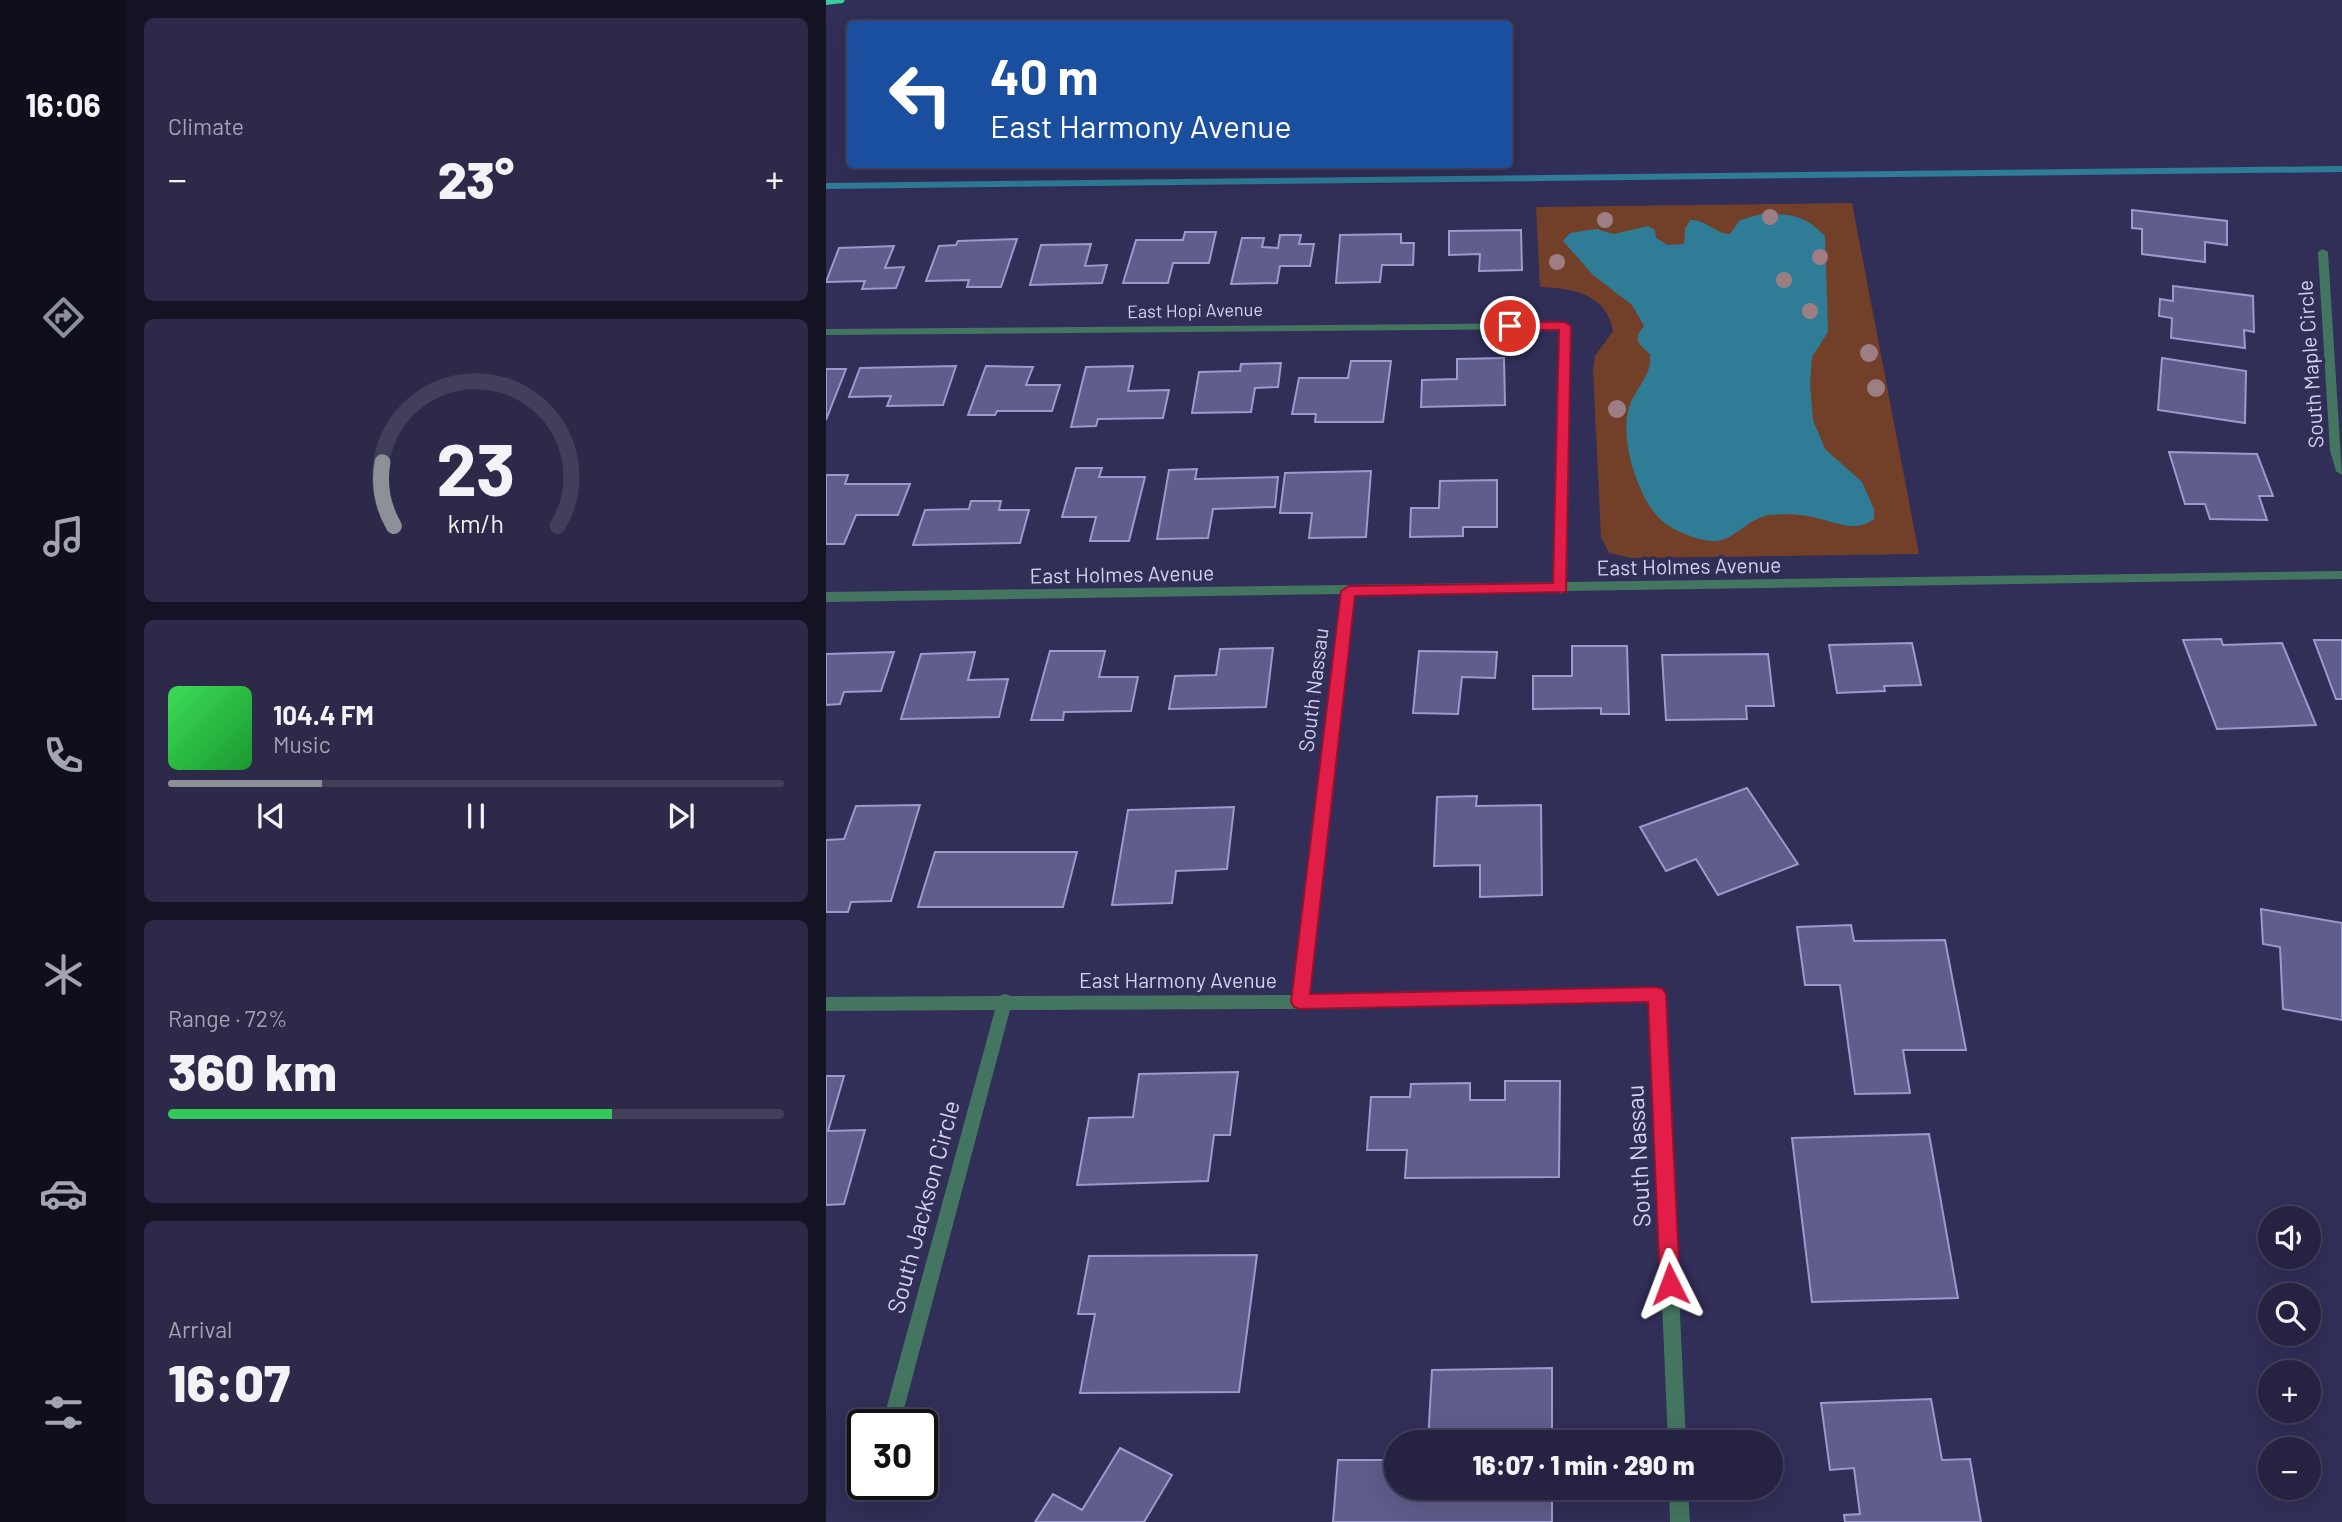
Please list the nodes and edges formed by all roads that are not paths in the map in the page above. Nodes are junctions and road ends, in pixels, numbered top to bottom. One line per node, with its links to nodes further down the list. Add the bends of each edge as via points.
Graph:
1 (838, 0): 2 (highway)
2 (826, 1)
3 (2323, 252): 5 (street, South Maple Circle, via 2336,451)
4 (826, 332): 7 (street, East Hopi Avenue, via 1565,326)
5 (2342, 471)
6 (2342, 575): 7 (street, East Holmes Avenue)
7 (1560, 589): 8 (street, East Holmes Avenue)
8 (1349, 591): 9 (street, East Holmes Avenue); 12 (street, South Nassau)
9 (826, 597)
10 (1657, 994): 12 (street, East Harmony Avenue); 15 (street, South Nassau)
11 (1005, 1001): 12 (street, East Harmony Avenue); 13 (street, East Harmony Avenue); 14 (street, South Jackson Circle)
12 (1300, 1002)
13 (826, 1004)
14 (895, 1409)
15 (1676, 1430)
16 (1680, 1500): 17 (street)
17 (1681, 1522)

